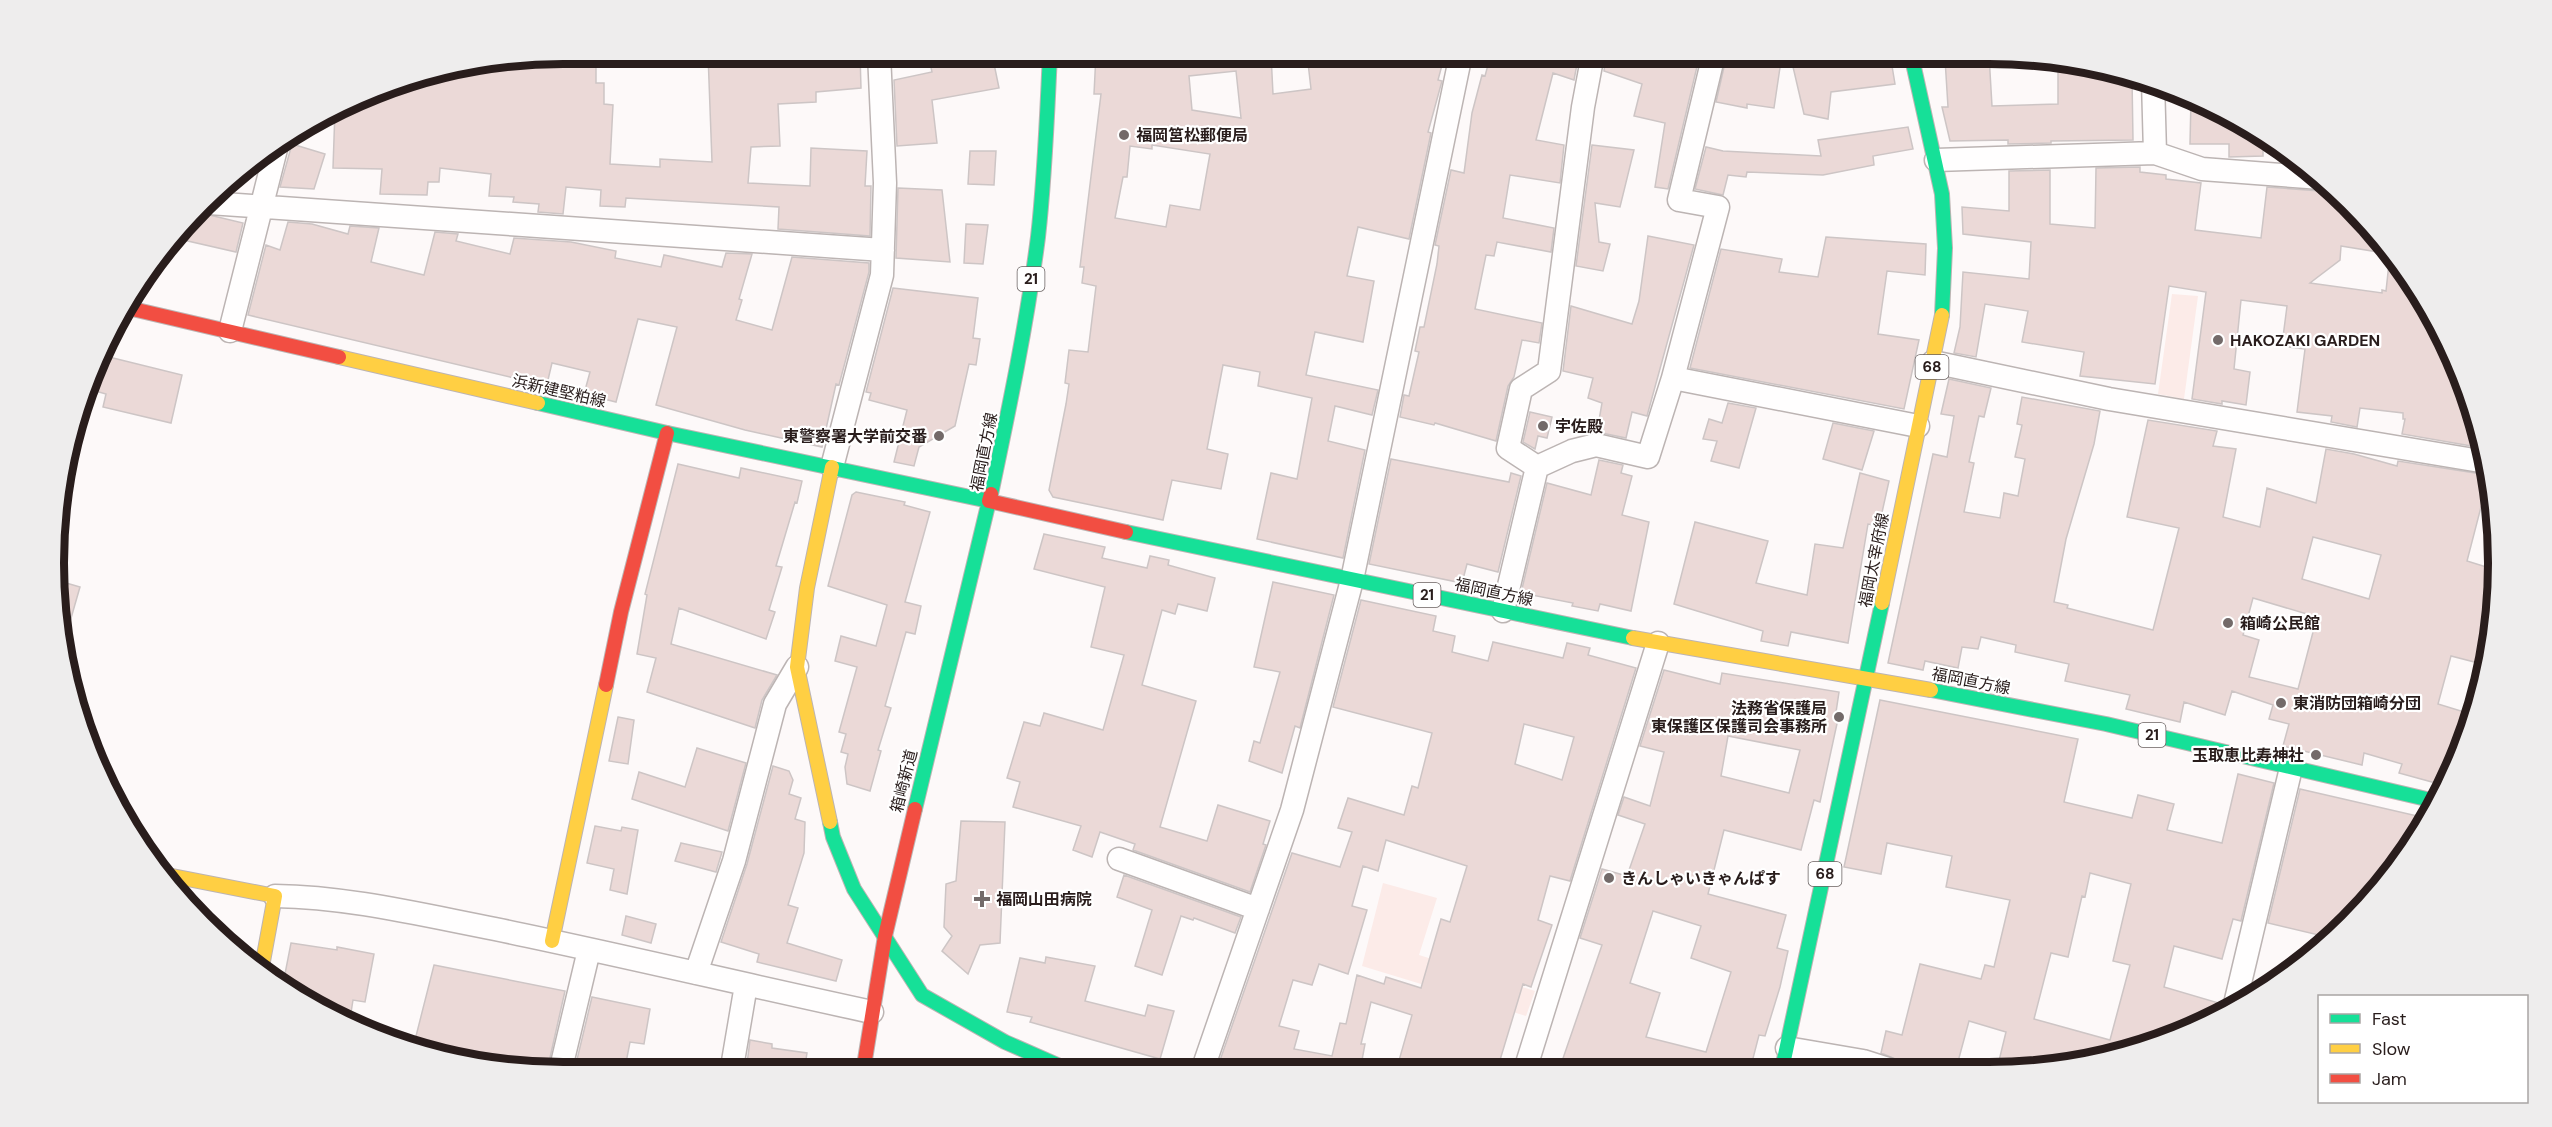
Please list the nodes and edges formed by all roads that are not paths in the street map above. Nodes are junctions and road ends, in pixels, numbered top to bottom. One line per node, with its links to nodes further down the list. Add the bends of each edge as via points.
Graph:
1 (879, 64): 14 (street, via 885,183)
2 (1050, 64): 24 (main road, 福岡直方線 / 21, via 1038,236 1023,335)
3 (1459, 64): 25 (street)
4 (1591, 64): 23 (street, via 1549,371 1521,388 1508,448)
5 (1712, 64): 18 (street, via 1679,200 1718,207)
6 (1913, 64): 10 (main road, 福岡太宰府線 / 68)
7 (2153, 93): 8 (street)
8 (2155, 153): 10 (street); 11 (street, via 2202,169)
9 (274, 158): 13 (street)
10 (1936, 160): 17 (main road, 福岡太宰府線 / 68, via 1945,248 1941,326)
11 (2303, 177)
12 (218, 204): 13 (street)
13 (261, 206): 14 (street); 16 (street)
14 (883, 250): 22 (street, via 882,275)
15 (134, 309): 16 (main road, 浜新建堅粕線)
16 (230, 332): 20 (main road, 浜新建堅粕線)
17 (1933, 362): 19 (main road, 福岡太宰府線 / 68); 21 (street, via 2109,399)
18 (1673, 378): 19 (street); 23 (street, via 1648,457 1596,446 1572,451)
19 (1918, 426): 29 (main road, 福岡太宰府線 / 68)
20 (667, 433): 22 (main road, 浜新建堅粕線); 37 (main road, via 621,612)
21 (2477, 460)
22 (832, 467): 24 (main road, 浜新建堅粕線); 28 (main road, via 807,588)
23 (1538, 467): 26 (street)
24 (989, 501): 25 (main road, 福岡直方線 / 21); 36 (main road, 箱崎新道 / 21)
25 (1352, 580): 26 (main road, 福岡直方線 / 21); 35 (street, via 1292,810)
26 (1503, 611): 27 (main road, 福岡直方線 / 21)
27 (1658, 643): 29 (main road, 福岡直方線 / 21); 50 (street)
28 (797, 667): 36 (main road, via 833,837 854,890); 40 (street, via 775,704 734,861)
29 (1867, 678): 30 (main road, 福岡直方線 / 21, via 2106,724); 44 (main road, 福岡太宰府線 / 68)
30 (2291, 768): 31 (main road, 福岡直方線 / 21); 42 (street)
31 (2428, 799)
32 (1119, 858): 35 (street)
33 (175, 877): 34 (main road)
34 (275, 896): 37 (street, via 335,900); 39 (main road)
35 (1258, 909): 49 (street)
36 (885, 936): 43 (main road, 箱崎新道 / 21); 48 (main road, via 922,996 1005,1042)
37 (552, 941): 38 (street)
38 (589, 950): 40 (street); 45 (street)
39 (263, 961)
40 (696, 973): 41 (street)
41 (746, 985): 43 (street); 46 (street)
42 (2237, 997)
43 (872, 1012): 47 (main road, 箱崎新道 / 21)
44 (1785, 1059): 51 (street)
45 (562, 1062)
46 (733, 1062)
47 (864, 1062)
48 (1051, 1062)
49 (1205, 1062)
50 (1527, 1062)
51 (1866, 1062)

